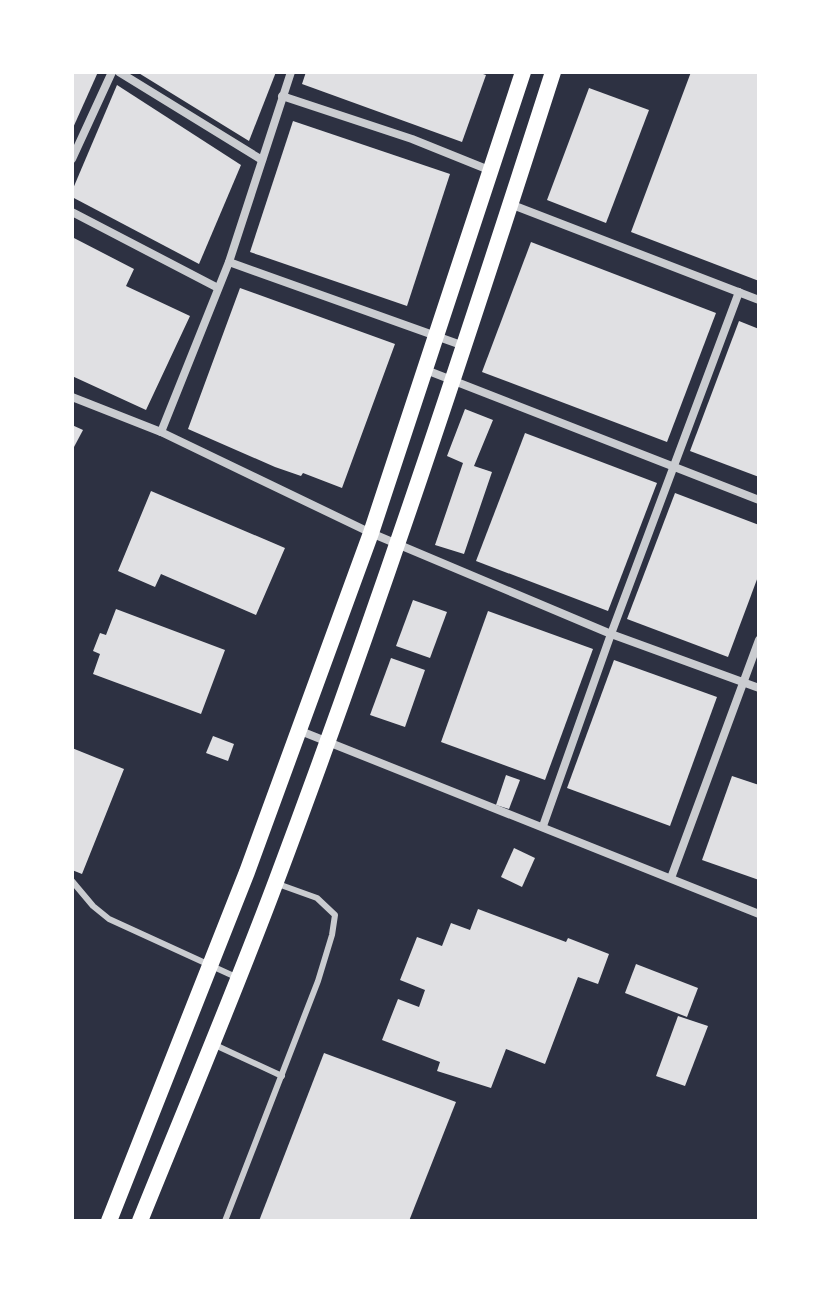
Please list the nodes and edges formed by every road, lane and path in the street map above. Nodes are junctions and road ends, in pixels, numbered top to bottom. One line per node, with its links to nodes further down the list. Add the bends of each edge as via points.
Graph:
1 (112, 72): 7 (street)
2 (119, 72): 8 (street)
3 (291, 72): 6 (street)
4 (553, 72): 10 (main road)
5 (520, 73): 9 (main road)
6 (282, 96): 8 (street); 9 (street)
7 (72, 159)
8 (262, 160): 12 (street)
9 (489, 170): 16 (main road)
10 (510, 204): 14 (street); 17 (main road)
11 (72, 212): 13 (street)
12 (229, 262): 13 (street); 16 (street)
13 (218, 288): 21 (street)
14 (739, 292): 15 (street); 22 (street)
15 (759, 300)
16 (438, 335): 17 (street); 18 (main road)
17 (464, 346): 19 (main road)
18 (426, 370): 19 (street); 24 (main road)
19 (452, 380): 22 (street); 25 (main road)
20 (73, 400): 21 (street)
21 (161, 432): 24 (street)
22 (674, 465): 23 (street); 26 (street)
23 (759, 500)
24 (371, 533): 25 (street); 30 (main road)
25 (397, 544): 26 (street); 31 (main road)
26 (611, 634): 28 (street); 32 (street)
27 (759, 640): 28 (street)
28 (743, 682): 29 (street); 33 (street)
29 (759, 688)
30 (298, 730): 31 (street); 37 (main road)
31 (327, 741): 32 (street); 35 (main road)
32 (543, 826): 33 (street)
33 (671, 878): 36 (street)
34 (72, 881): 37 (lane, via 109,919)
35 (276, 883): 38 (main road); 40 (lane, via 317,898 335,915 318,981)
36 (759, 914)
37 (210, 966): 38 (lane); 41 (main road)
38 (238, 978): 39 (main road)
39 (211, 1043): 40 (lane); 42 (main road)
40 (282, 1076): 43 (lane)
41 (109, 1221)
42 (140, 1221)
43 (225, 1221)

